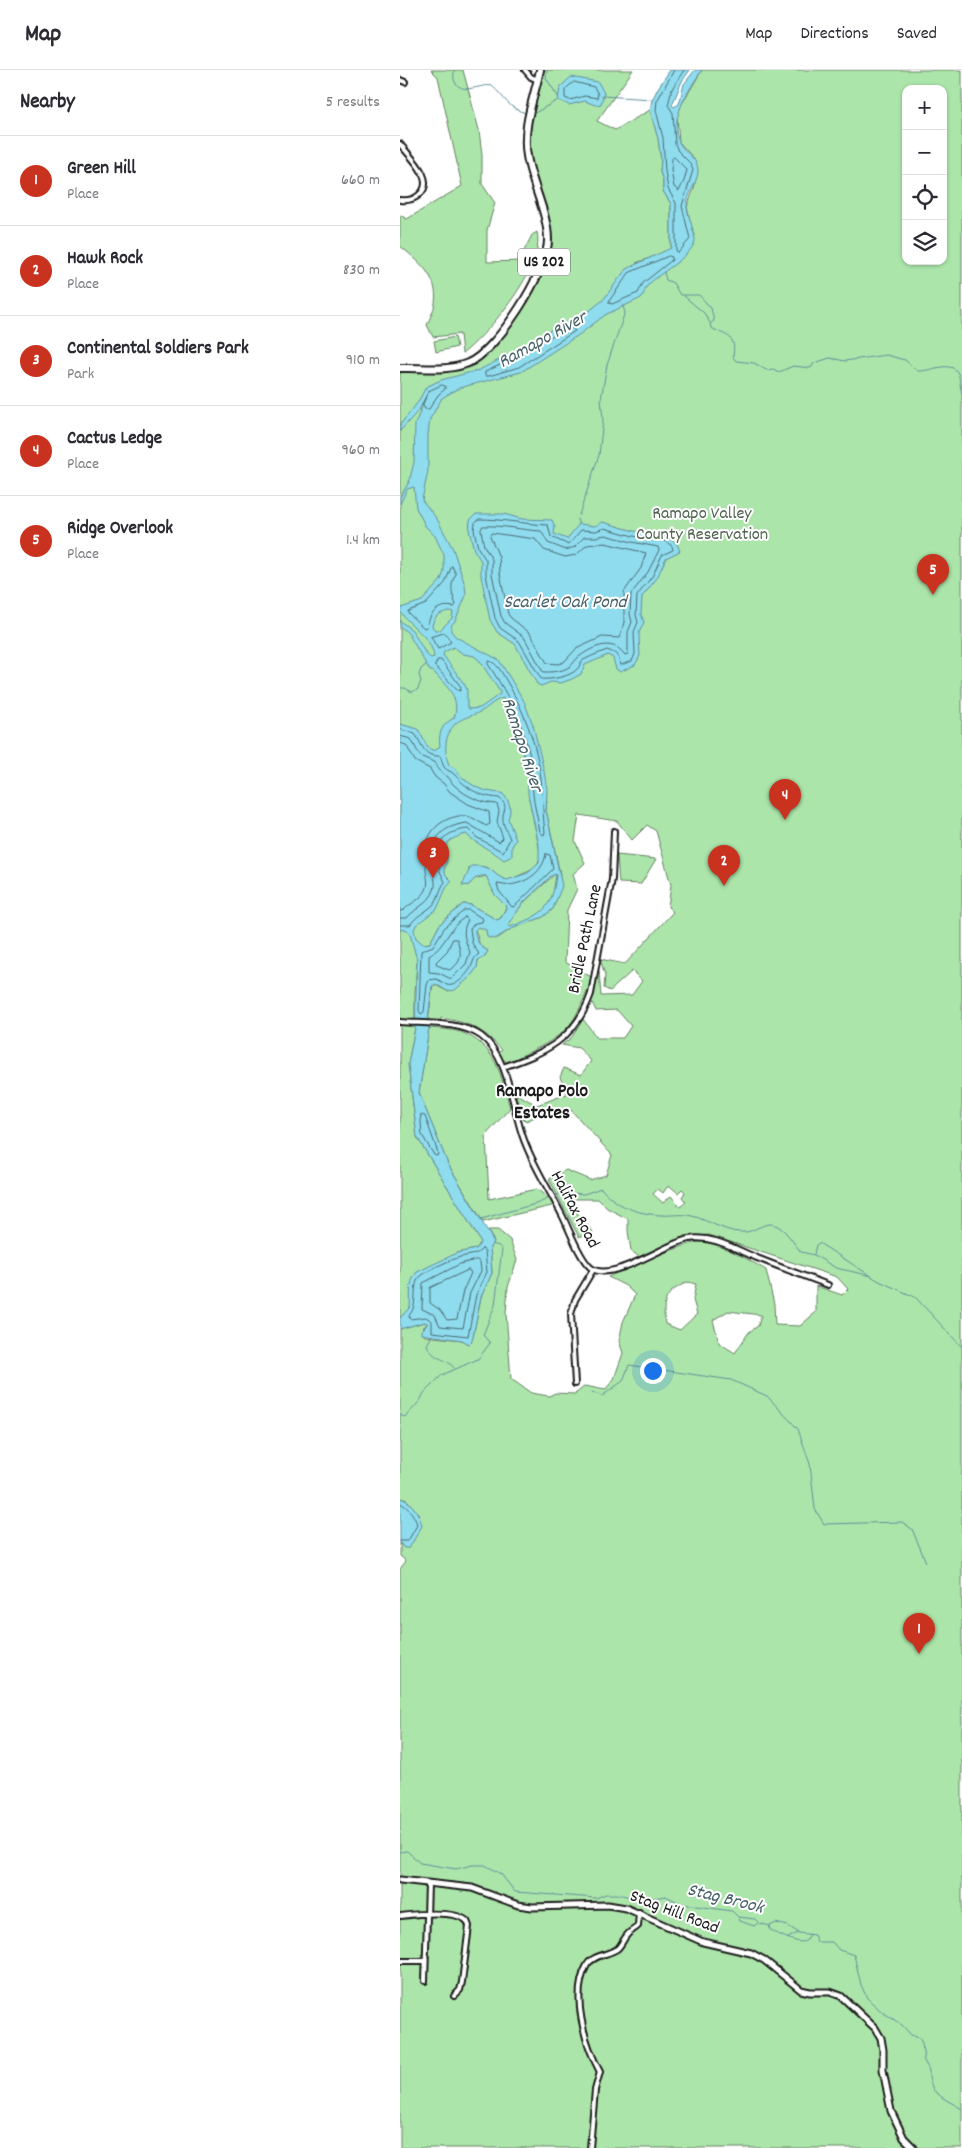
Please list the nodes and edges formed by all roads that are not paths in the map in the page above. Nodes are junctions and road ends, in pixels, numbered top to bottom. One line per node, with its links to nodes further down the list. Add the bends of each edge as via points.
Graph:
1 (525, 70): 4 (street)
2 (540, 70): 4 (main road, US 202)
3 (400, 80): 5 (street)
4 (538, 80): 8 (main road, US 202, via 526,143 528,163 548,234 541,270 513,315 479,357 452,367)
5 (405, 82)
6 (400, 144): 7 (street, via 421,170 425,186 417,197)
7 (400, 200)
8 (400, 368)
9 (614, 831): 11 (street, Bridle Path Lane, via 612,880 593,986 584,1011 573,1028 552,1047)
10 (400, 1022): 11 (street, Halifax Road, via 461,1028 476,1033 493,1048)
11 (503, 1067): 12 (street, Halifax Road, via 521,1132 550,1194)
12 (593, 1270): 13 (street, Halifax Road, via 601,1272 619,1268 680,1241 703,1238); 14 (street, via 571,1314)
13 (828, 1285)
14 (575, 1384)
15 (400, 1880): 16 (street, Stag Hill Road)
16 (428, 1884): 17 (street, Stag Hill Road, via 472,1888 532,1907 608,1905); 18 (street)
17 (639, 1912): 24 (street, via 638,1926 619,1948 594,1958 588,1964 579,1989 590,2054 600,2072 594,2090); 25 (street, Stag Hill Road, via 703,1942 751,1952 801,1990 830,1992 845,1999 881,2038 891,2111 904,2138)
18 (426, 1914): 19 (street); 21 (street); 23 (street, via 461,1917 468,1922 462,1982)
19 (401, 1916)
20 (400, 1960): 21 (street)
21 (425, 1961): 22 (street)
22 (425, 1981)
23 (454, 1996)
24 (590, 2148)
25 (914, 2148)

